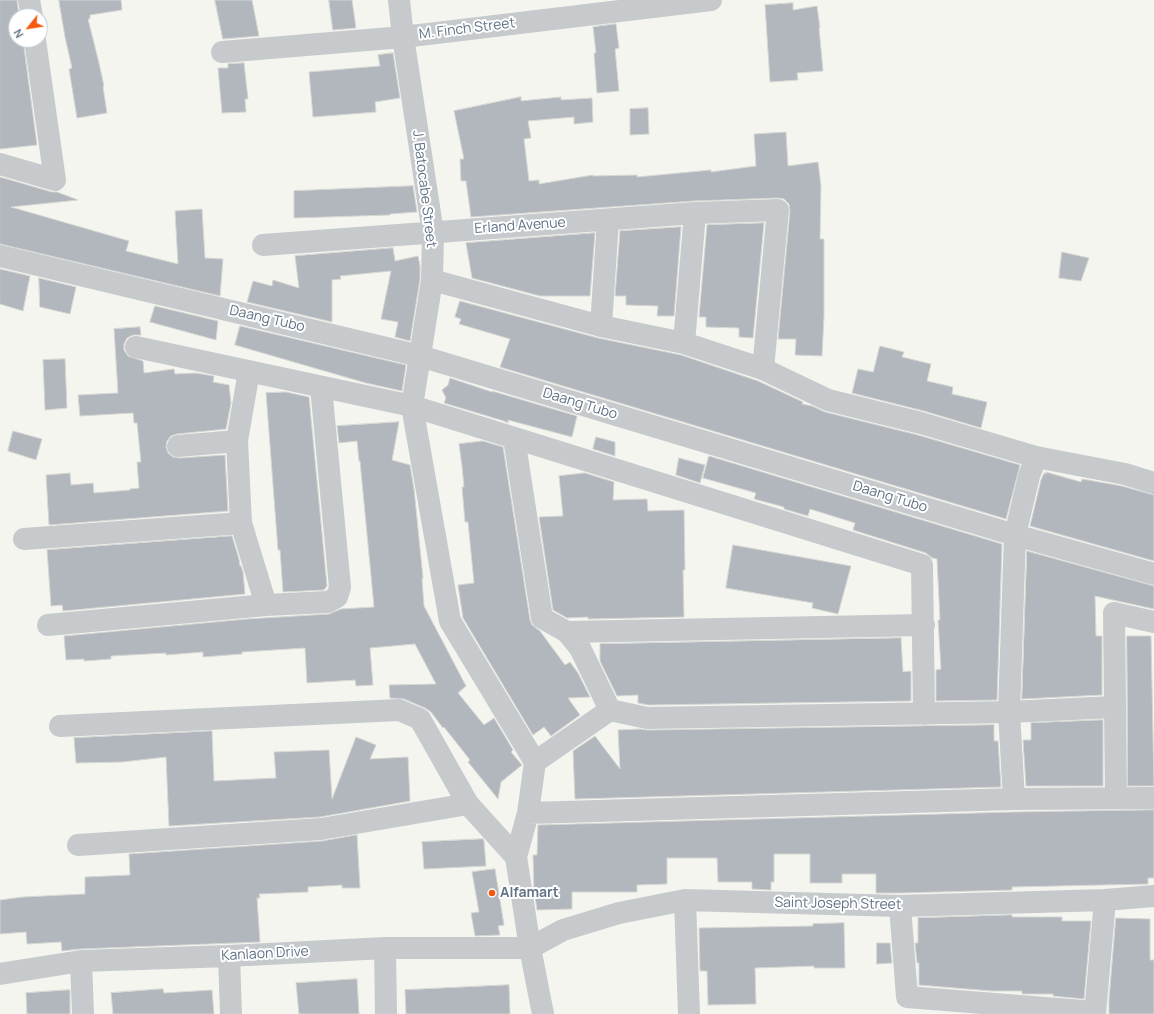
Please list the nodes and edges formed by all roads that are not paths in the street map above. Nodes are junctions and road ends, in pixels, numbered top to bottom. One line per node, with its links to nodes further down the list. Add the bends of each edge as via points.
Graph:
1 (399, 0): 3 (street, J. Batocabe Street)
2 (711, 0): 3 (street, M. Finch Street)
3 (403, 37): 5 (street, M. Finch Street); 9 (street, J. Batocabe Street)
4 (36, 48): 6 (street, via 55,180)
5 (222, 52)
6 (0, 164)
7 (695, 213): 8 (street, Erland Avenue); 14 (street); 17 (street, Erland Avenue, via 778,210)
8 (608, 220): 9 (street, Erland Avenue); 13 (street)
9 (433, 233): 10 (street, Erland Avenue); 12 (street, J. Batocabe Street)
10 (263, 245)
11 (0, 256): 16 (street, Daang Tubo)
12 (432, 280): 13 (street); 16 (street, J. Batocabe Street)
13 (601, 326): 14 (street)
14 (684, 343): 17 (street)
15 (136, 347): 18 (street)
16 (420, 356): 20 (street, J. Batocabe Street); 27 (street, Daang Tubo)
17 (763, 370): 24 (street, via 828,400 920,423)
18 (249, 371): 19 (street); 22 (street)
19 (321, 387): 20 (street); 30 (street, via 340,587 337,597 328,602)
20 (412, 406): 21 (street); 40 (street, J. Batocabe Street, via 450,621)
21 (514, 438): 33 (street, via 922,565); 34 (street, via 542,618)
22 (238, 441): 23 (street); 26 (street)
23 (178, 446)
24 (1036, 457): 25 (street, via 1125,474); 27 (street)
25 (1154, 483)
26 (241, 523): 28 (street); 30 (street)
27 (1015, 535): 29 (street, Daang Tubo); 37 (street)
28 (24, 539)
29 (1154, 574)
30 (266, 605): 32 (street)
31 (1154, 622): 35 (street, via 1114,613)
32 (48, 625)
33 (924, 625): 34 (street); 38 (street)
34 (567, 632): 36 (street, via 580,648)
35 (1114, 707): 37 (street); 41 (street)
36 (610, 710): 38 (street, via 647,718); 40 (street)
37 (1009, 712): 38 (street); 43 (street)
38 (924, 714)
39 (60, 726): 44 (street, via 399,710 420,719)
40 (535, 762): 45 (street)
41 (1116, 798): 42 (street); 43 (street)
42 (1154, 798)
43 (1014, 799): 45 (street)
44 (468, 804): 46 (street, via 320,829); 47 (street)
45 (528, 813): 47 (street)
46 (78, 845)
47 (516, 857): 53 (street)
48 (1154, 896): 50 (street, Saint Joseph Street)
49 (685, 900): 51 (street, Saint Joseph Street); 53 (street, Saint Joseph Street, via 619,913 563,930); 62 (street)
50 (1105, 900): 51 (street, Saint Joseph Street); 57 (street)
51 (900, 906): 57 (street, via 907,997)
52 (385, 948): 53 (street, Kanlaon Drive); 54 (street, Kanlaon Drive); 60 (street)
53 (530, 948): 61 (street)
54 (229, 956): 55 (street, Kanlaon Drive); 59 (street)
55 (81, 961): 56 (street, Kanlaon Drive); 58 (street)
56 (0, 974)
57 (1095, 1013)
58 (83, 1014)
59 (231, 1014)
60 (386, 1014)
61 (543, 1014)
62 (689, 1014)

